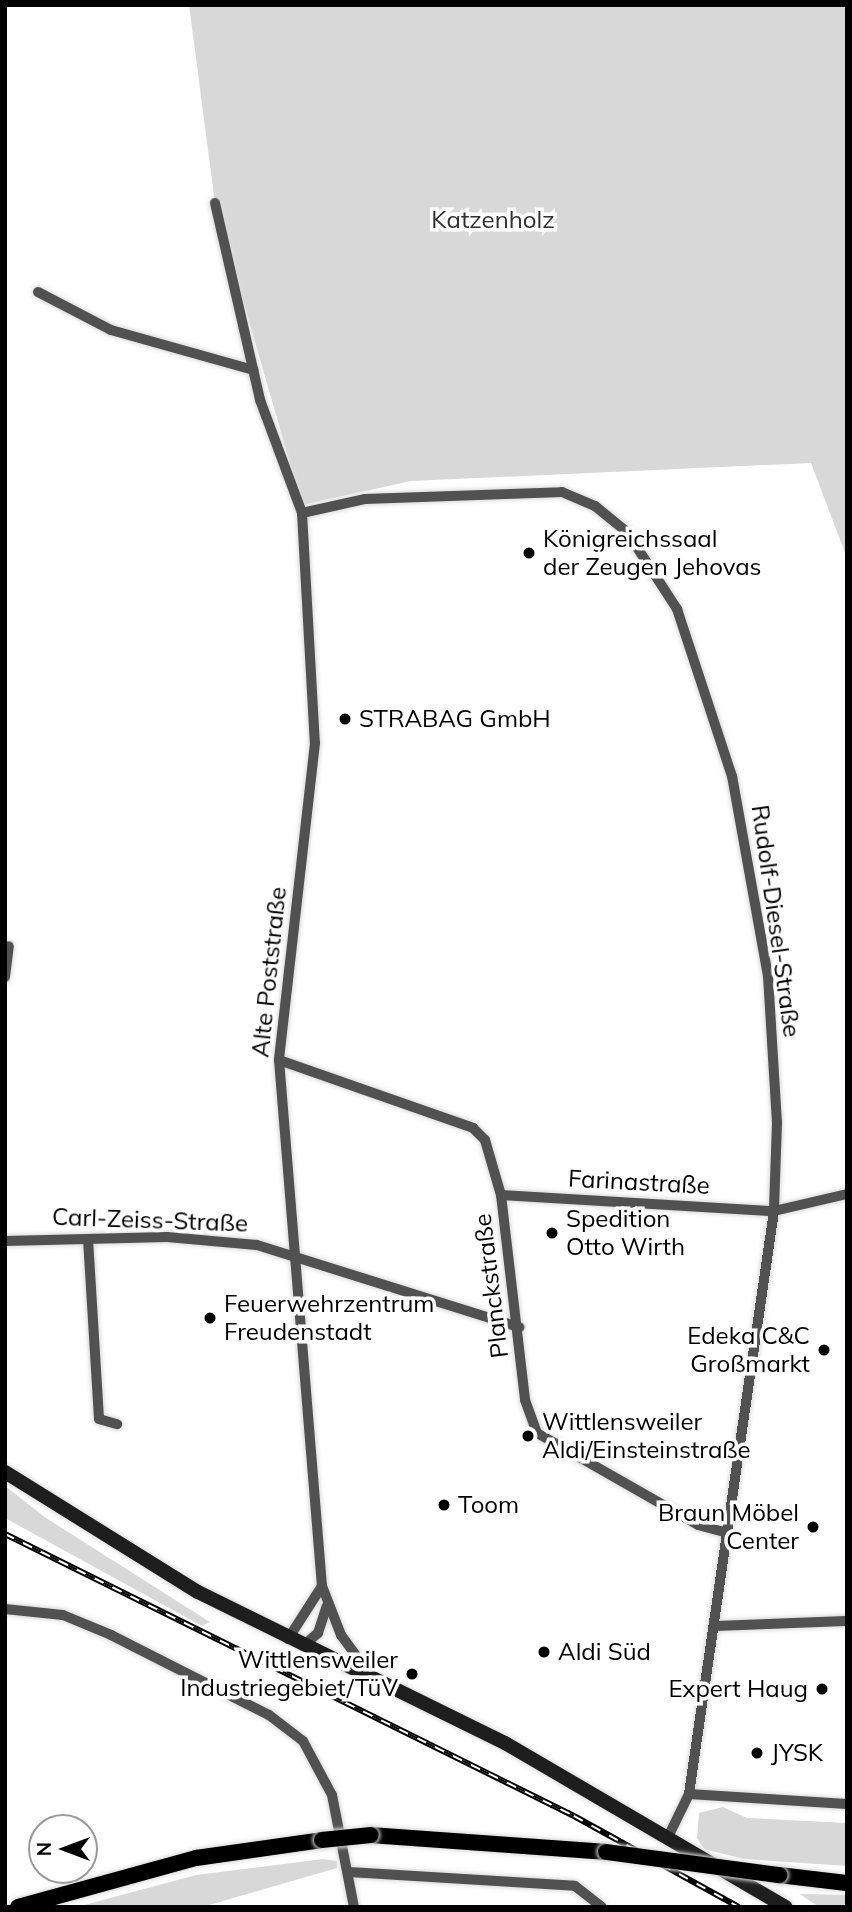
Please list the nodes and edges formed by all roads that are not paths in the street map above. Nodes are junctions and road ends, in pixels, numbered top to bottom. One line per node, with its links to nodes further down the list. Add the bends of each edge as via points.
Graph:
1 (215, 203): 3 (street, Alte Poststraße)
2 (38, 292): 3 (street, via 111,330 236,370)
3 (253, 370): 4 (street, Alte Poststraße)
4 (302, 513): 7 (street, Alte Poststraße, via 315,743); 10 (street, Rudolf-Diesel-Straße, via 365,499 562,492 616,523 651,564 677,609 704,680 751,863 774,1050)
5 (9, 946): 6 (street)
6 (5, 977)
7 (279, 1060): 9 (street, Planckstraße, via 473,1128 489,1146); 13 (street, Alte Poststraße)
8 (847, 1194): 10 (street, Farinastraße)
9 (501, 1195): 10 (street, Farinastraße); 14 (street, Planckstraße)
10 (774, 1211): 17 (street, Rudolf-Diesel-Straße)
11 (88, 1239): 12 (street, Carl-Zeiss-Straße); 13 (street, Carl-Zeiss-Straße, via 212,1239); 15 (street, via 99,1419)
12 (5, 1241)
13 (293, 1253): 14 (street, Carl-Zeiss-Straße); 18 (street, Alte Poststraße)
14 (519, 1327): 17 (street, Planckstraße, via 524,1400 537,1433 698,1525)
15 (117, 1424)
16 (5, 1472): 23 (street, via 109,1542)
17 (727, 1533): 22 (street, Rudolf-Diesel-Straße)
18 (322, 1586): 19 (street, Alte Poststraße); 23 (street)
19 (327, 1606): 24 (street, via 317,1633); 25 (street, Alte Poststraße)
20 (5, 1609): 29 (street, via 63,1615 269,1715 303,1741 325,1775)
21 (847, 1621): 22 (street)
22 (714, 1626): 26 (street, Rudolf-Diesel-Straße)
23 (288, 1639): 24 (street)
24 (303, 1646): 25 (street)
25 (373, 1678): 28 (street, via 505,1742)
26 (689, 1794): 27 (street); 28 (street, Rudolf-Diesel-Straße)
27 (847, 1804)
28 (668, 1836): 34 (street)
29 (349, 1872): 32 (street); 33 (street, via 575,1886)
30 (847, 1883): 31 (main road, bridge, via 606,1852 371,1835 196,1858)
31 (18, 1907)
32 (354, 1907)
33 (602, 1907)
34 (786, 1907)

